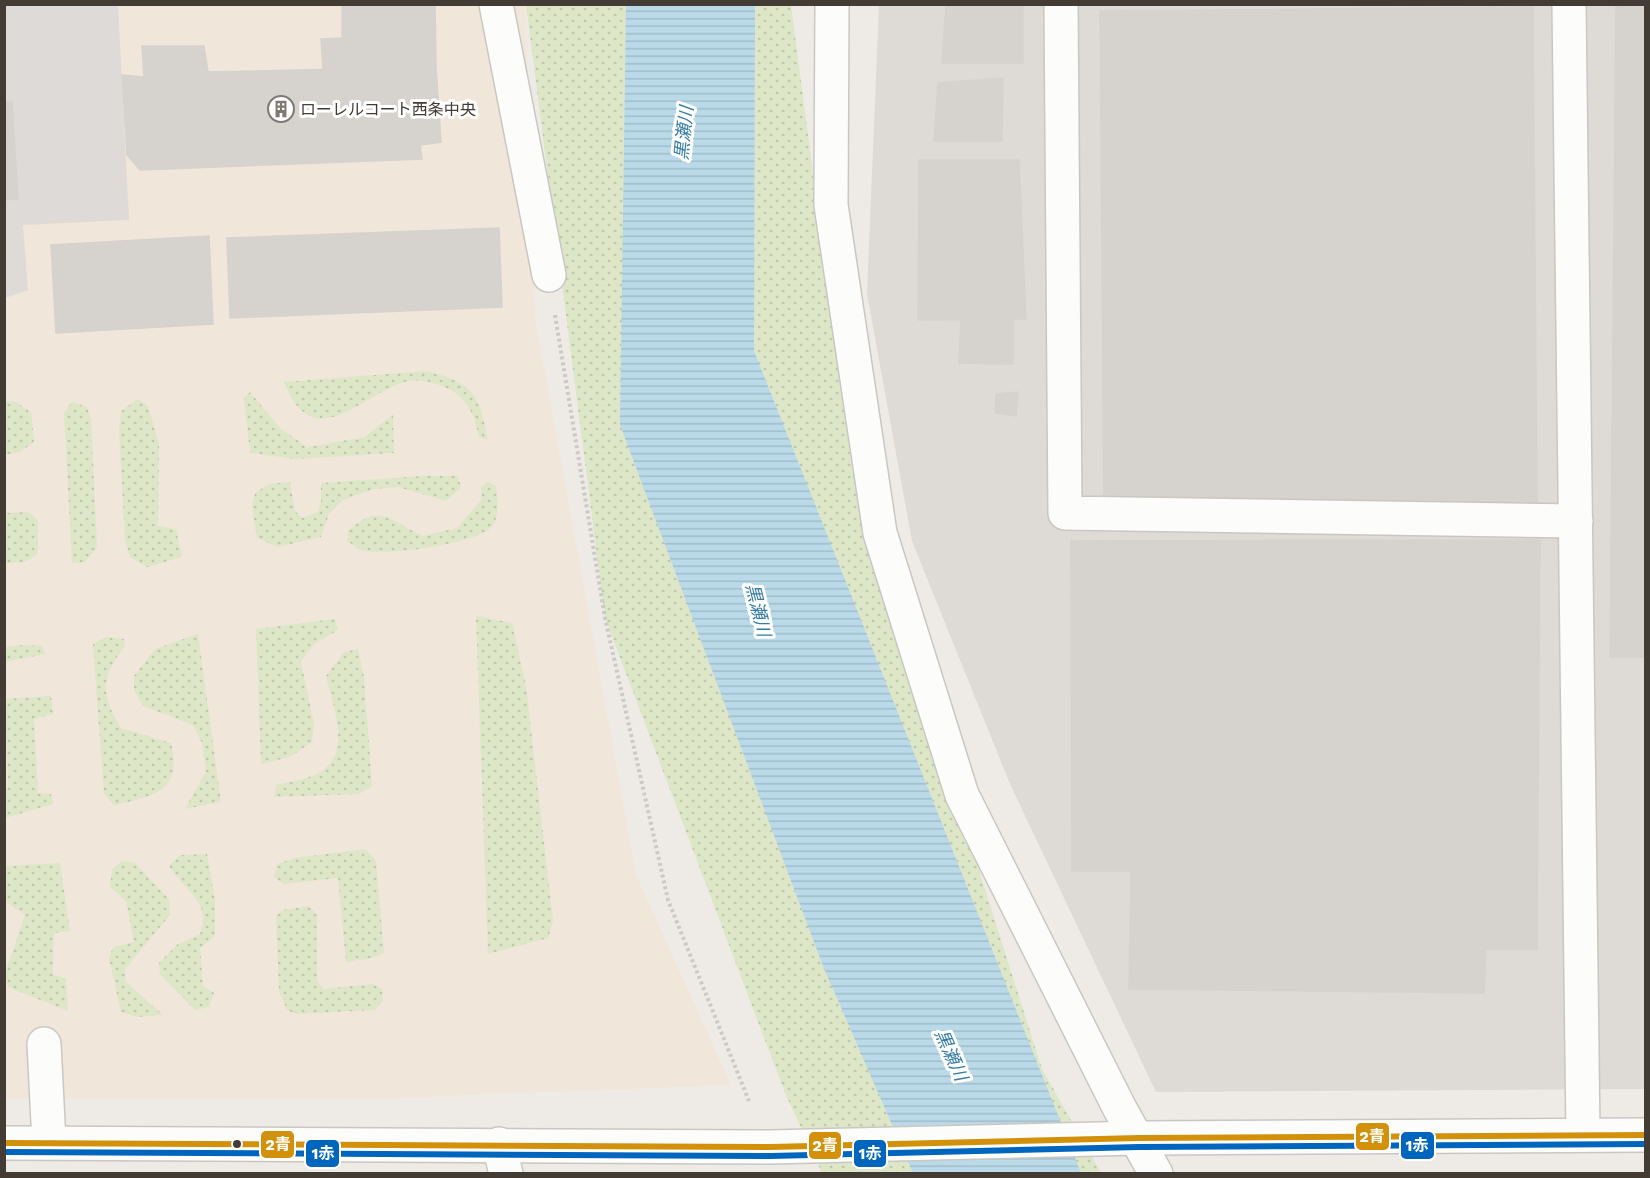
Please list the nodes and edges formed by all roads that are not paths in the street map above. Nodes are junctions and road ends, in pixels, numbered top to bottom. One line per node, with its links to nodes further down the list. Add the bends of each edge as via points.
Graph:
1 (496, 4): 5 (street)
2 (832, 4): 10 (street, via 831,205 880,533 962,795 1119,1107)
3 (1061, 4): 6 (street, via 1065,513)
4 (1569, 4): 6 (street)
5 (549, 275)
6 (1576, 521): 8 (street)
7 (44, 1044): 11 (street)
8 (1583, 1135): 9 (street); 10 (street)
9 (1646, 1135)
10 (1139, 1138): 13 (street, via 770,1147); 14 (street)
11 (49, 1142): 12 (street); 13 (street)
12 (4, 1143)
13 (503, 1159)
14 (1156, 1173)

